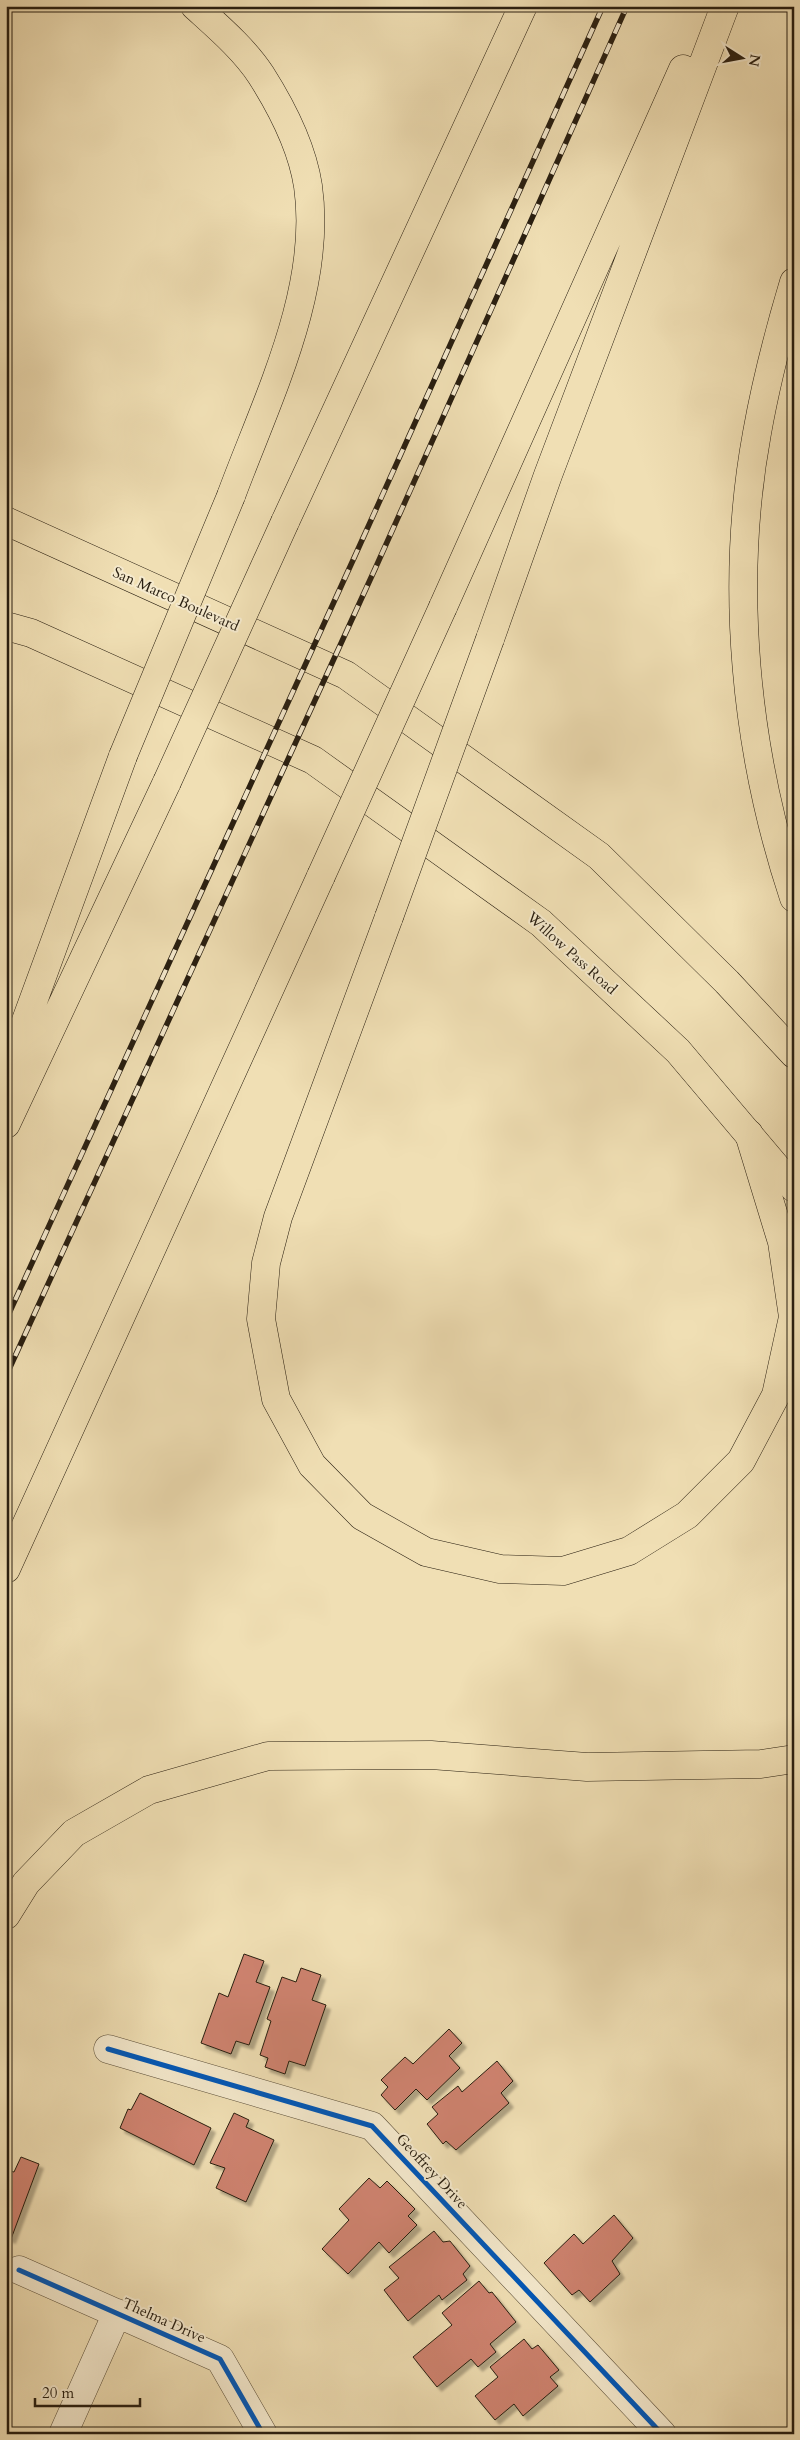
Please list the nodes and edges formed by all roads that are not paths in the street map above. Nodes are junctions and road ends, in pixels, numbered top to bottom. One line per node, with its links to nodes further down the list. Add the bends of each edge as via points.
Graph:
1 (195, 6): 10 (main road, bridge, via 260,73 292,131 308,184 311,223 300,303 231,496 123,756)
2 (523, 6): 11 (main road, bridge, via 167,782)
3 (711, 6): 14 (main road, bridge, via 322,876)
4 (725, 6): 12 (main road, bridge, via 548,475 278,1217 266,1263 261,1319 276,1399 312,1465 362,1516 426,1552 500,1569 563,1571 629,1551 687,1515 745,1453 776,1395 793,1317 782,1242)
5 (794, 282): 8 (main road, via 776,340 756,434 746,521 744,609 749,688 762,776 782,863)
6 (6, 521): 9 (main road, San Marco Boulevard, via 346,675 599,856 727,982)
7 (6, 626): 12 (main road, Willow Pass Road, via 31,633 313,760 541,923 678,1051)
8 (794, 898)
9 (794, 1054)
10 (6, 1075)
11 (6, 1124)
12 (749, 1134): 13 (main road, Willow Pass Road)
13 (794, 1188)
14 (6, 1569)
15 (794, 1759): 16 (main road, via 761,1764 588,1767 431,1755 268,1756 149,1790 74,1833 26,1882)
16 (6, 1915)
17 (108, 2049): 22 (street, Geoffrey Drive, via 372,2126)
18 (19, 2270): 19 (street, Thelma Drive)
19 (118, 2313): 20 (street); 21 (street, Thelma Drive, via 220,2359)
20 (63, 2434)
21 (263, 2434)
22 (662, 2434)

